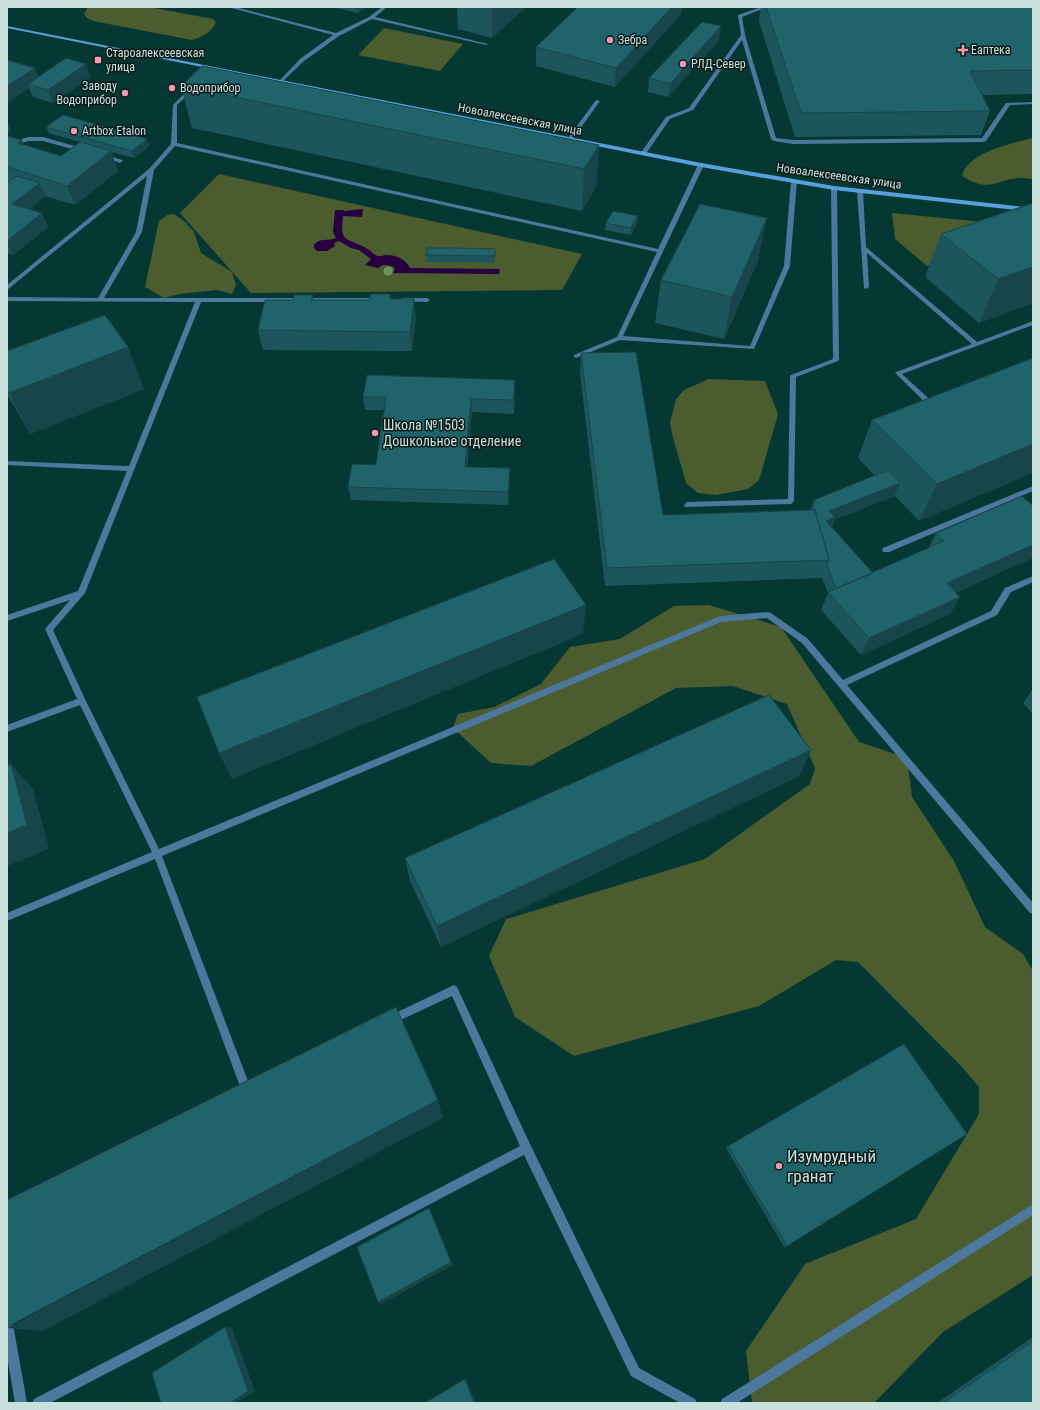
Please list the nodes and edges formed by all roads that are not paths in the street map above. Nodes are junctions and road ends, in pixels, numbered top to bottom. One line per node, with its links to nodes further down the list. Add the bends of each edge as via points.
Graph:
1 (230, 7): 6 (lane)
2 (385, 7): 4 (lane)
3 (765, 7): 7 (lane, via 740,16)
4 (371, 18): 6 (lane); 8 (lane)
5 (7, 27): 9 (street, Новоалексеевская улица, via 212,70)
6 (337, 35): 9 (lane, via 302,60)
7 (743, 35): 12 (lane, via 774,139 793,142 984,140 1008,104); 17 (lane, via 691,109 668,118)
8 (486, 44)
9 (282, 81): 13 (street, Новоалексеевская улица)
10 (197, 85): 14 (lane, via 174,105)
11 (598, 102): 13 (lane)
12 (1033, 103)
13 (570, 139): 17 (street, Новоалексеевская улица)
14 (174, 144): 21 (lane); 27 (lane)
15 (7, 146): 16 (lane, via 28,139 43,138)
16 (92, 153)
17 (643, 154): 20 (street, Новоалексеевская улица)
18 (99, 155): 19 (lane)
19 (120, 161)
20 (702, 165): 22 (street, Новоалексеевская улица); 27 (lane)
21 (151, 170): 29 (lane); 31 (lane, via 139,232)
22 (794, 181): 23 (street, Новоалексеевская улица); 37 (lane, via 787,266 752,348)
23 (834, 188): 24 (street, Новоалексеевская улица); 44 (lane, via 836,360 793,376 791,502)
24 (860, 191): 25 (street, Новоалексеевская улица); 26 (lane)
25 (1033, 210)
26 (863, 247): 28 (lane); 38 (lane)
27 (661, 251): 37 (lane)
28 (866, 287)
29 (7, 288)
30 (7, 300): 31 (lane)
31 (100, 300): 32 (lane)
32 (199, 300): 33 (lane); 42 (lane)
33 (388, 300)
34 (396, 300): 35 (lane)
35 (427, 300)
36 (1033, 323): 38 (lane)
37 (619, 338): 39 (lane)
38 (976, 344): 40 (lane, via 898,373)
39 (576, 356)
40 (937, 409)
41 (7, 463): 42 (lane)
42 (131, 469): 47 (lane)
43 (1033, 488): 45 (lane)
44 (687, 505)
45 (886, 550)
46 (1033, 579): 49 (lane, via 1008,590 994,613)
47 (81, 593): 48 (lane); 50 (lane, via 49,629)
48 (7, 618)
49 (842, 684): 52 (lane, via 805,641 768,615 720,619); 53 (lane)
50 (82, 701): 51 (lane); 52 (lane)
51 (7, 730)
52 (157, 854): 54 (lane); 56 (lane)
53 (1033, 910)
54 (7, 917)
55 (382, 1024): 57 (lane, via 454,990)
56 (246, 1089)
57 (526, 1148): 61 (lane); 62 (lane, via 635,1372)
58 (1033, 1209): 63 (lane)
59 (7, 1324): 60 (lane)
60 (21, 1403)
61 (38, 1403)
62 (691, 1403)
63 (726, 1403)

